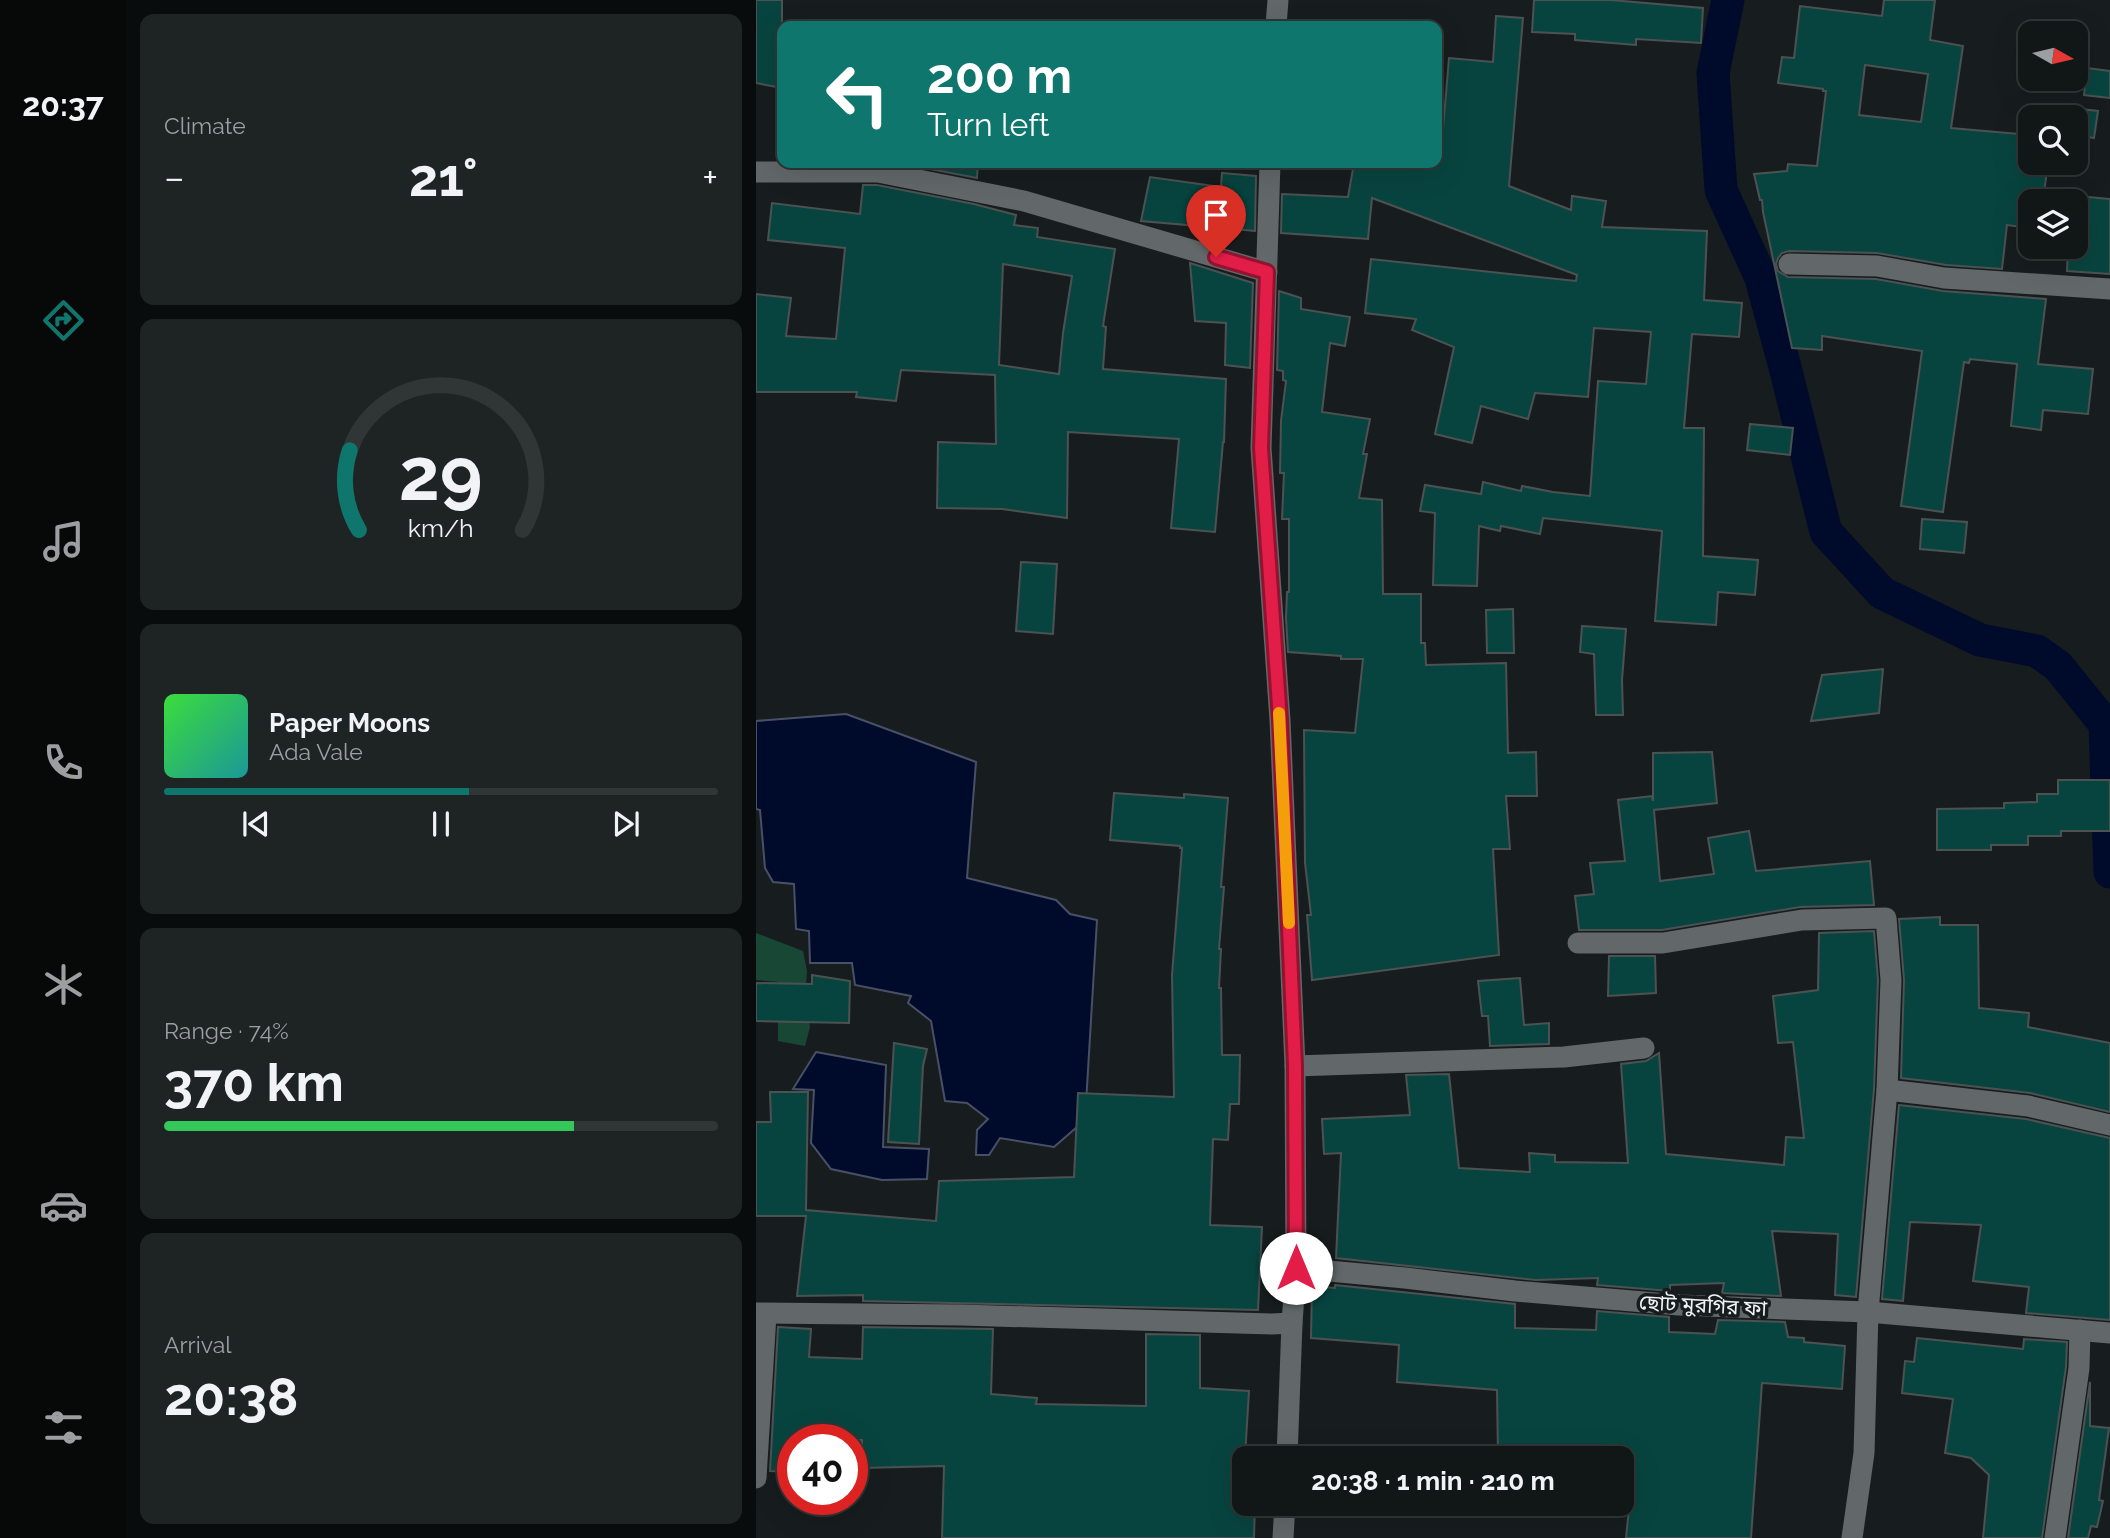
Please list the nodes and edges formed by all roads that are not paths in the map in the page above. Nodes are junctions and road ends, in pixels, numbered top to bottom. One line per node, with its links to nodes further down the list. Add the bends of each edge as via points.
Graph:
1 (1278, 0): 2 (street)
2 (1276, 21)
3 (1270, 168): 6 (street)
4 (756, 172): 6 (street, via 878,172 1024,201)
5 (1789, 264): 7 (street, via 1877,265 1944,278)
6 (1267, 272): 10 (street, via 1261,448 1280,720)
7 (2110, 289)
8 (1578, 943): 11 (street, via 1663,943 1802,920 1886,918 1891,980)
9 (1644, 1048): 10 (street, via 1564,1057)
10 (1295, 1066): 13 (street)
11 (1886, 1090): 12 (street, via 2028,1106); 14 (street)
12 (2110, 1125)
13 (1296, 1268): 14 (street, ছোট মুরগির ফা, via 1679,1305); 16 (street)
14 (1868, 1312): 17 (street, ছোট মুরগির ফা); 23 (street, via 1864,1453)
15 (761, 1313): 16 (street); 20 (street)
16 (1292, 1323): 19 (street)
17 (2080, 1330): 18 (street, ছোট মুরগির ফা); 24 (street, via 2080,1368)
18 (2110, 1333)
19 (1287, 1446)
20 (756, 1478)
21 (1284, 1516): 22 (street)
22 (1283, 1538)
23 (1852, 1538)
24 (2055, 1538)

